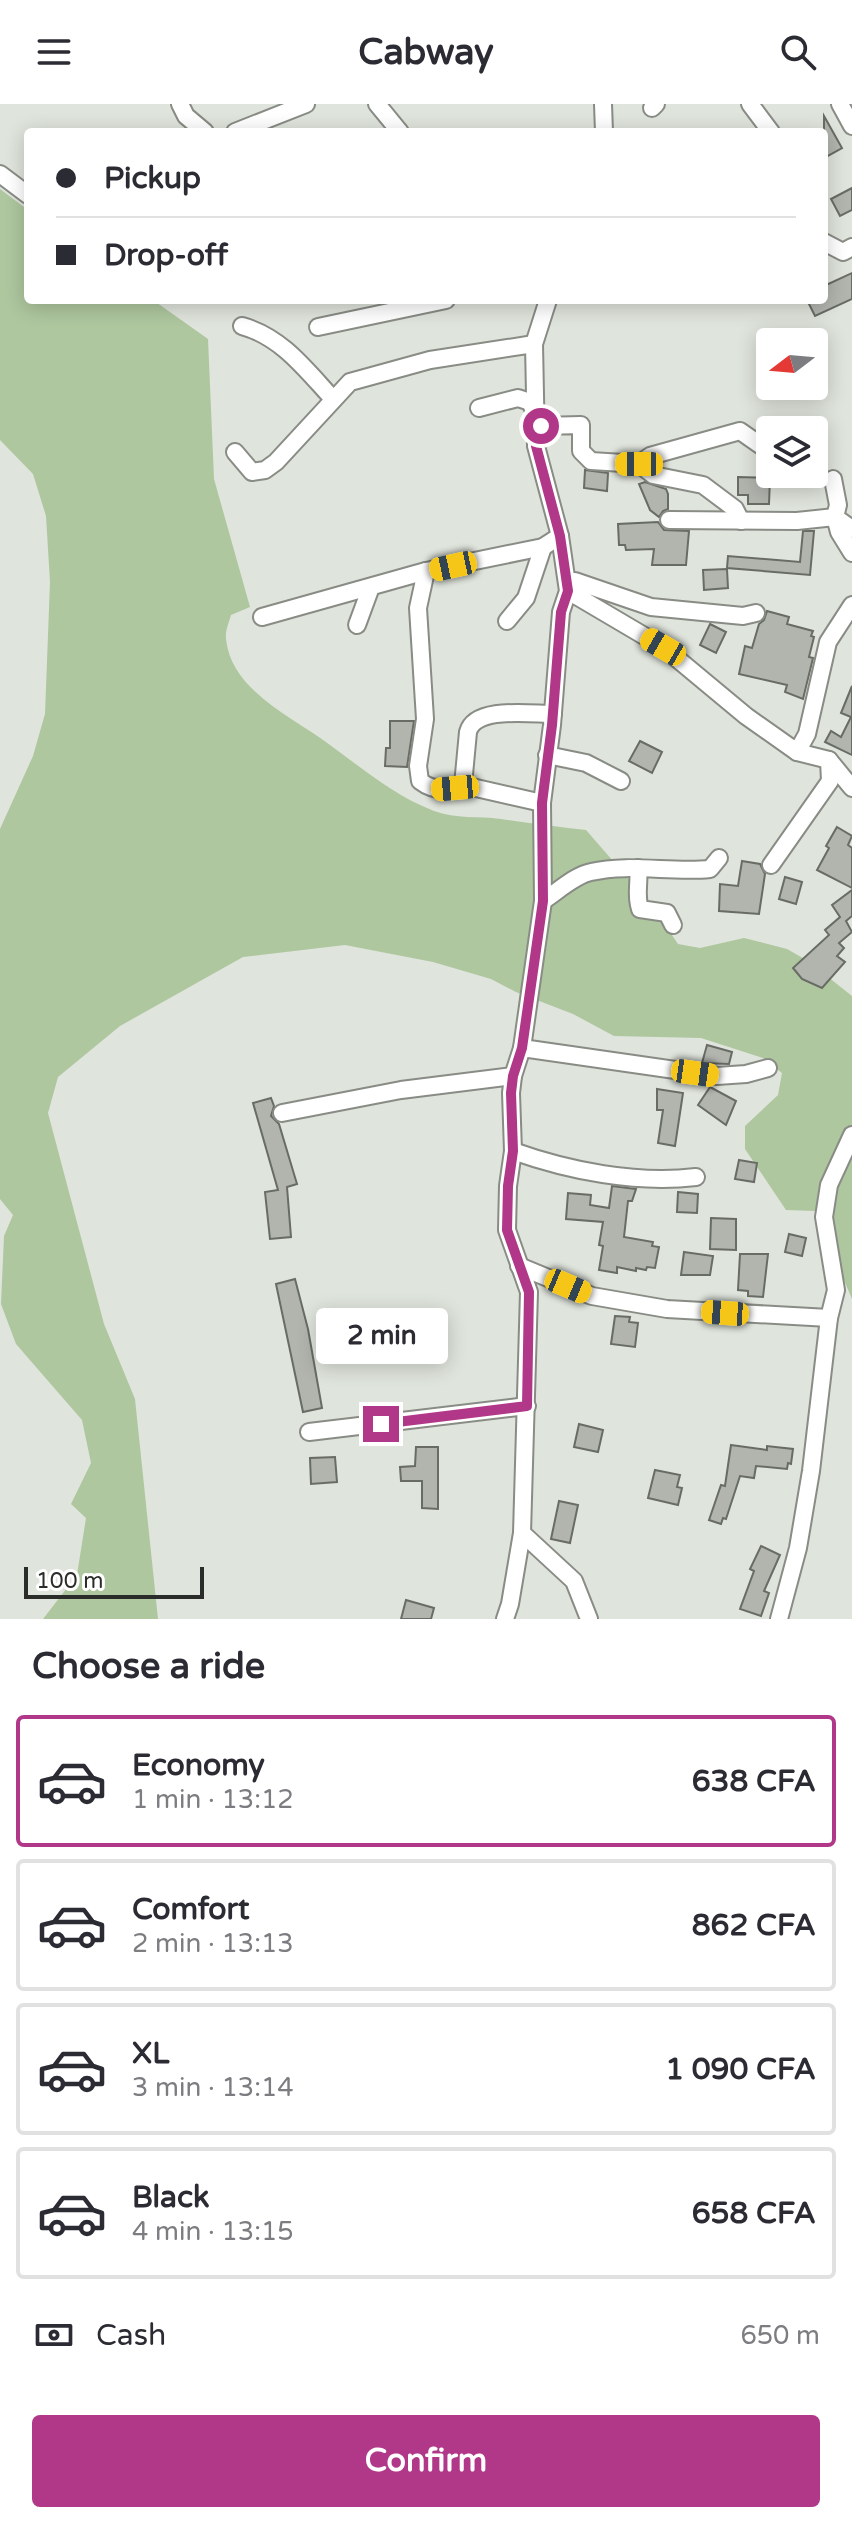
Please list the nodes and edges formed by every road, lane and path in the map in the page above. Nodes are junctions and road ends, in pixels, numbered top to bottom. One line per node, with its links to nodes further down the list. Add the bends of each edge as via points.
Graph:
1 (180, 104): 8 (street)
2 (306, 104): 9 (street)
3 (603, 104): 11 (street)
4 (750, 104): 12 (street)
5 (840, 104): 7 (street)
6 (384, 106): 10 (street)
7 (852, 126)
8 (200, 128)
9 (245, 128)
10 (398, 128)
11 (604, 128)
12 (768, 128)
13 (0, 174): 14 (street)
14 (24, 192)
15 (828, 244): 16 (street, via 843,252)
16 (852, 247)
17 (427, 304): 20 (street)
18 (547, 304): 21 (street)
19 (242, 326): 22 (street, via 290,351)
20 (318, 327)
21 (534, 344): 22 (street, via 378,373 350,382); 24 (street)
22 (333, 399): 26 (street, via 265,470 252,472)
23 (479, 408): 24 (street, via 518,398 530,402)
24 (537, 413): 27 (street, via 541,426 581,425 581,451 591,461); 33 (street, via 536,446)
25 (756, 442): 27 (street, via 740,431 650,456)
26 (235, 452)
27 (639, 464): 31 (street, via 653,475 703,485 735,509)
28 (833, 479): 29 (street)
29 (835, 517): 31 (street); 32 (street); 35 (street)
30 (669, 520): 31 (street)
31 (741, 521)
32 (852, 529)
33 (560, 536): 34 (street); 38 (street)
34 (543, 547): 36 (street); 42 (street, via 526,598)
35 (852, 553)
36 (426, 571): 37 (street); 49 (street, via 418,608 425,697 420,781 438,789)
37 (371, 587): 41 (street); 43 (street)
38 (568, 591): 40 (street, via 575,581 651,607); 44 (street, via 561,612); 45 (street, via 663,647)
39 (852, 605): 45 (street, via 828,642 807,734)
40 (756, 613)
41 (262, 617)
42 (507, 621)
43 (357, 625)
44 (553, 714): 46 (street); 49 (street, via 475,719 468,732)
45 (797, 752): 47 (street)
46 (547, 755): 48 (street, via 586,763); 51 (street)
47 (829, 760): 50 (street); 53 (street, via 830,781)
48 (621, 781)
49 (463, 785): 51 (street)
50 (852, 788)
51 (542, 803): 55 (street)
52 (719, 858): 54 (street, via 710,869)
53 (771, 865)
54 (638, 868): 55 (street, via 588,872); 56 (street, via 640,909 667,913)
55 (543, 901): 57 (street)
56 (673, 925)
57 (522, 1048): 58 (street, via 717,1076); 59 (street)
58 (768, 1068)
59 (513, 1076): 60 (street); 62 (street)
60 (282, 1113)
61 (852, 1135): 65 (street, via 829,1185 824,1217 836,1290)
62 (513, 1151): 63 (street, via 542,1161 647,1178); 64 (street, via 507,1230)
63 (696, 1177)
64 (519, 1266): 65 (street, via 592,1296 667,1309); 66 (street, via 529,1292)
65 (829, 1318): 71 (street, via 811,1471)
66 (527, 1406): 67 (street); 68 (street)
67 (309, 1432)
68 (522, 1533): 69 (street); 70 (street, via 574,1581)
69 (505, 1619)
70 (589, 1619)
71 (779, 1619)

